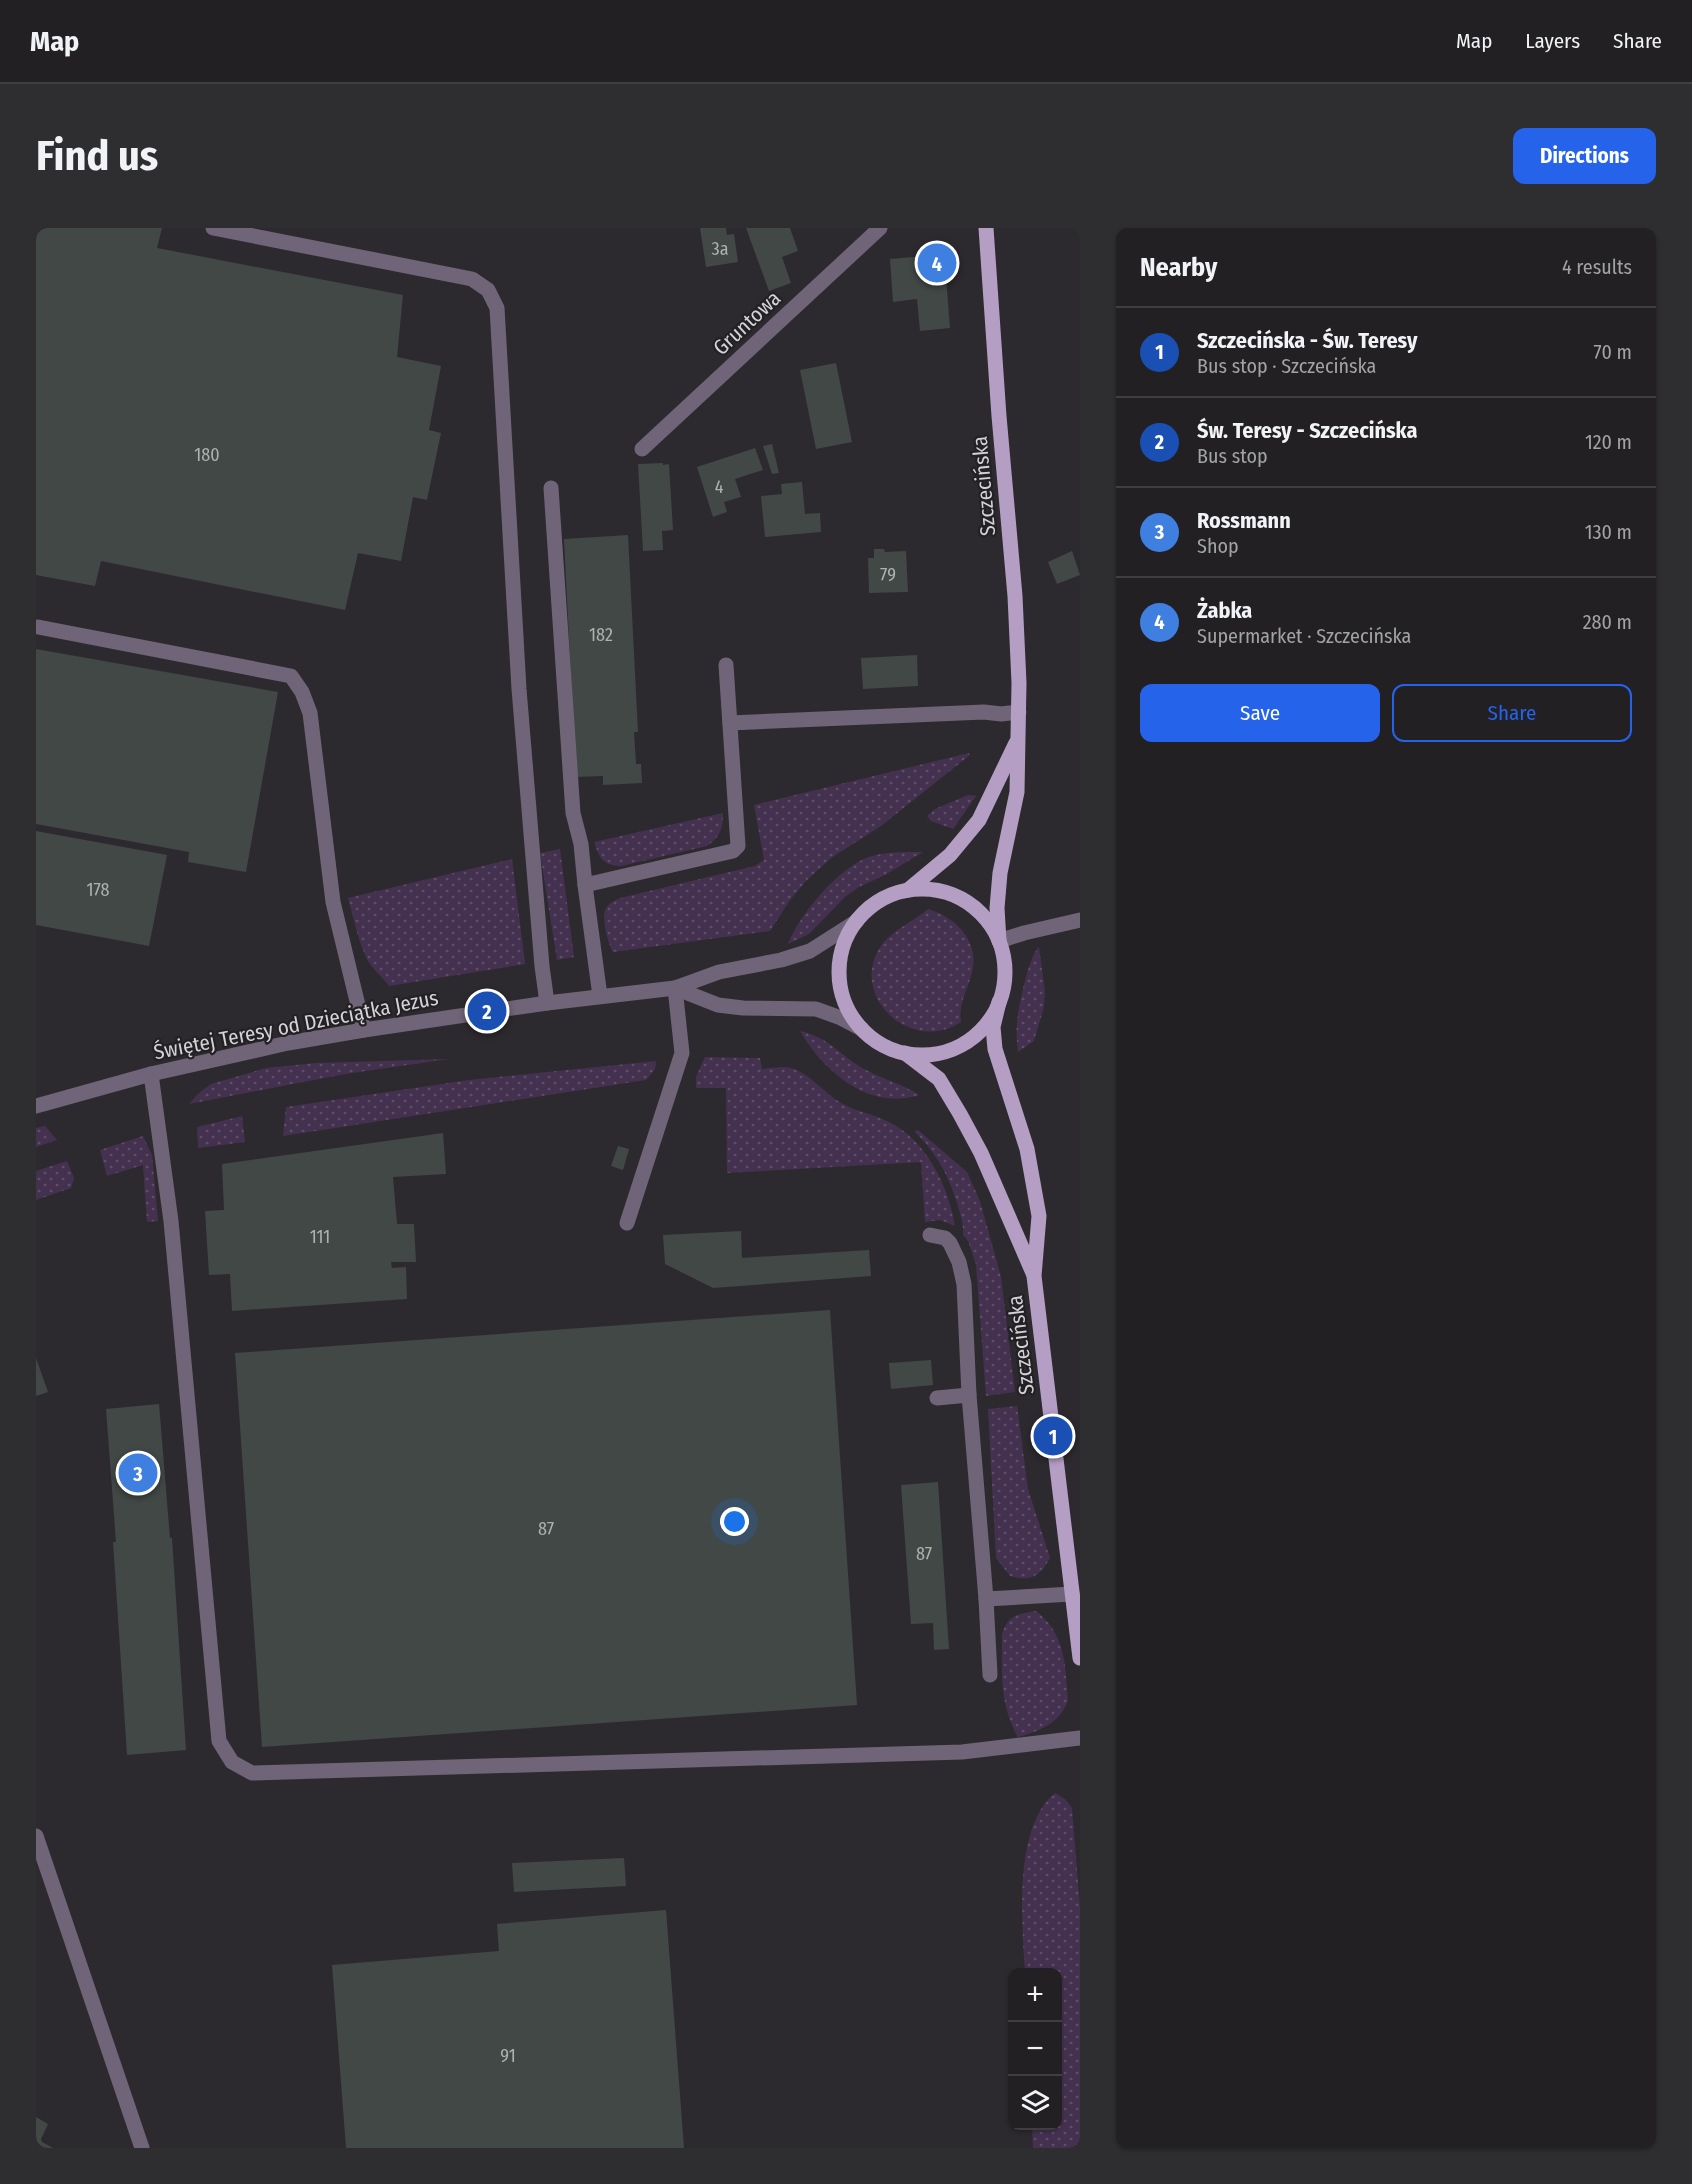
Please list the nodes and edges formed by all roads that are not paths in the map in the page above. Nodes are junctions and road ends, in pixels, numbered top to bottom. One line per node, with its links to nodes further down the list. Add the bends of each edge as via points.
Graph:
1 (213, 228): 19 (street, via 472,279 488,290 497,308 519,689)
2 (880, 228): 4 (street, Gruntowa)
3 (986, 228): 8 (main road, Szczecińska, via 1015,596)
4 (642, 449)
5 (551, 488): 11 (street, via 573,813)
6 (38, 627): 21 (street, via 291,676 310,712 333,902)
7 (726, 664): 9 (street)
8 (1019, 712): 9 (street); 10 (main road, Szczecińska)
9 (730, 723): 11 (street, via 738,846 733,851)
10 (1018, 741): 12 (main road, Szczecińska, via 979,820 950,855); 15 (main road, Szczecińska, via 1017,792 999,885)
11 (585, 885): 17 (street)
12 (908, 890): 14 (main road, via 883,899); 15 (main road, via 930,889 959,897 984,916)
13 (1080, 920): 15 (street)
14 (857, 921): 16 (street, Świętej Teresy od Dzieciątka Jezus, via 810,951 719,972); 20 (main road, via 845,941 839,972 845,1002)
15 (999, 941): 18 (main road, via 1005,968)
16 (675, 988): 17 (street, Świętej Teresy od Dzieciątka Jezus); 20 (street, Świętej Teresy od Dzieciątka Jezus, via 718,1005 816,1010); 25 (street, via 682,1053)
17 (600, 996): 19 (street, Świętej Teresy od Dzieciątka Jezus)
18 (999, 1002): 22 (main road, via 984,1027 962,1045 932,1054); 27 (main road, Szczecińska, via 993,1027 995,1049 1027,1149 1038,1206)
19 (547, 1003): 21 (street, Świętej Teresy od Dzieciątka Jezus)
20 (862, 1029): 22 (main road, via 883,1045)
21 (364, 1030): 23 (street, Świętej Teresy od Dzieciątka Jezus)
22 (905, 1053): 27 (main road, Szczecińska, via 939,1080 960,1114)
23 (151, 1074): 24 (street, Świętej Teresy od Dzieciątka Jezus); 34 (street, via 171,1221 219,1741 232,1762 252,1773 962,1752)
24 (36, 1106)
25 (627, 1223)
26 (930, 1235): 28 (street, via 945,1238 959,1262 964,1284)
27 (1034, 1276): 30 (main road, Szczecińska)
28 (969, 1395): 29 (street); 31 (street)
29 (938, 1398)
30 (1072, 1594): 31 (street); 32 (main road, Szczecińska)
31 (986, 1599): 33 (street)
32 (1080, 1658)
33 (990, 1675)
34 (1080, 1738)
35 (36, 1836): 36 (street)
36 (142, 2148)

